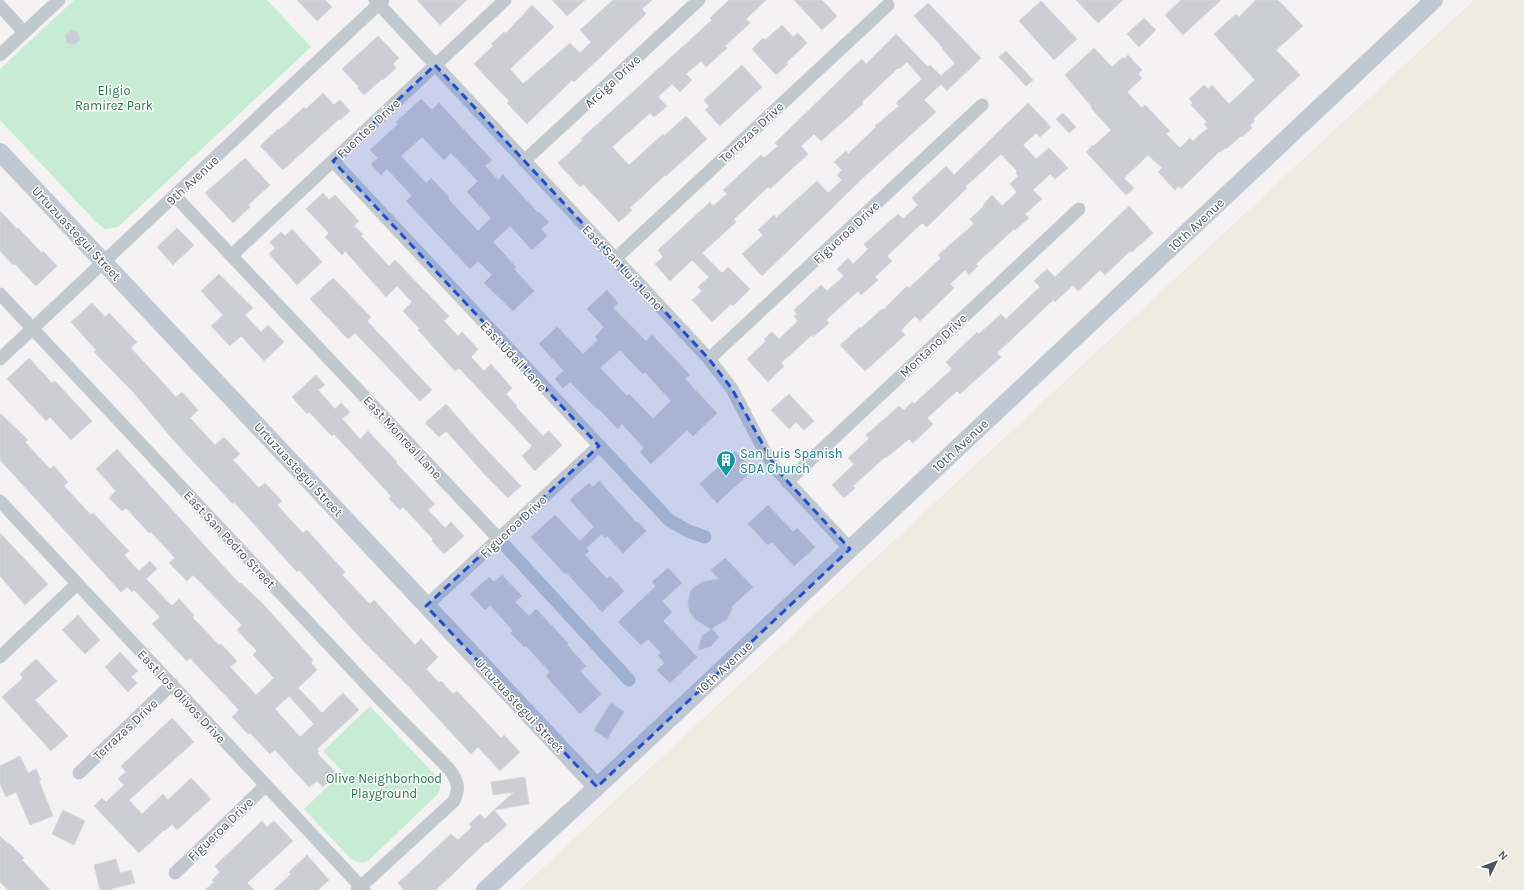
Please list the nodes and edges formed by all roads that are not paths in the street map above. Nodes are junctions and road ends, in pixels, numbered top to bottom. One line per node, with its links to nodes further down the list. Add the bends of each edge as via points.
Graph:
1 (59, 0): 8 (street)
2 (505, 0): 10 (street, Fuentes Drive)
3 (699, 0): 14 (street, Arciga Drive)
4 (1434, 0): 29 (main road, 10th Avenue)
5 (379, 1): 10 (street, East San Luis Lane); 15 (street, 9th Avenue)
6 (888, 5): 18 (street, Terrazas Drive)
7 (0, 6): 8 (street)
8 (24, 32): 9 (street)
9 (0, 55)
10 (435, 65): 13 (street, Fuentes Drive); 14 (street, East San Luis Lane)
11 (982, 105): 23 (street, Figueroa Drive)
12 (0, 152): 19 (main road, Urtuzuastegui Street)
13 (333, 161): 17 (street, Fuentes Drive); 24 (street, East Udall Lane)
14 (524, 161): 18 (street, East San Luis Lane)
15 (175, 196): 17 (street, East Monreal Lane); 19 (street, 9th Avenue)
16 (1079, 209): 25 (street, Montano Drive)
17 (232, 255): 28 (street, East Monreal Lane)
18 (615, 259): 23 (street, East San Luis Lane)
19 (104, 261): 21 (street, 9th Avenue); 31 (main road, Urtuzuastegui Street)
20 (0, 294): 21 (street, East San Pedro Street)
21 (32, 329): 22 (street, 9th Avenue); 39 (street, East San Pedro Street, via 375,694 450,770 458,786 454,801)
22 (0, 359)
23 (709, 359): 25 (street, East San Luis Lane, via 732,389 765,452)
24 (599, 446): 27 (street, East Udall Lane, via 669,520); 28 (street, Figueroa Drive)
25 (787, 482): 29 (street, East San Luis Lane)
26 (0, 501): 30 (street, East Los Olivos Drive)
27 (705, 537)
28 (499, 539): 31 (street, Figueroa Drive); 33 (street, East Monreal Lane)
29 (850, 549): 37 (main road, 10th Avenue)
30 (77, 584): 32 (street); 34 (street, East Los Olivos Drive)
31 (426, 606): 37 (main road, Urtuzuastegui Street)
32 (0, 658)
33 (629, 680)
34 (172, 684): 35 (street, Terrazas Drive); 36 (street, East Los Olivos Drive)
35 (79, 773)
36 (266, 785): 38 (street, Figueroa Drive); 39 (street, East Los Olivos Drive)
37 (597, 787): 40 (main road, 10th Avenue)
38 (175, 873)
39 (361, 889)
40 (485, 890)

